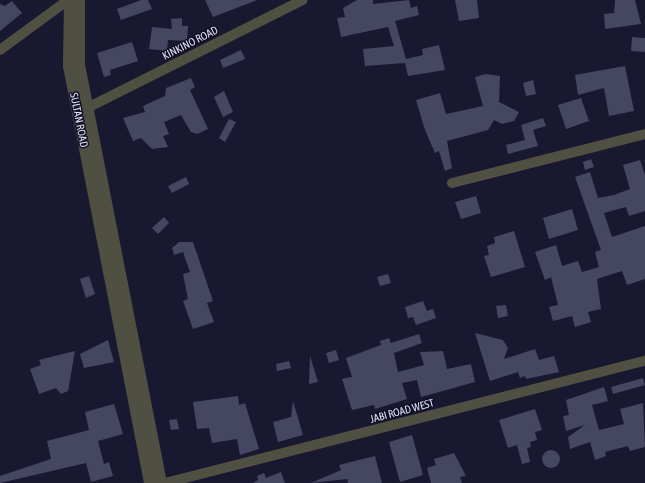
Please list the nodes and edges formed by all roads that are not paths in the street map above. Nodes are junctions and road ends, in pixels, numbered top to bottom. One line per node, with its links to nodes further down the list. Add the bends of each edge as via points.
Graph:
1 (69, 0): 4 (street); 8 (street, SULTAN ROAD, via 69,66)
2 (79, 0): 5 (street, SULTAN ROAD, via 79,65)
3 (303, 0): 5 (street, KINKINO ROAD)
4 (0, 50)
5 (87, 108): 8 (street, SULTAN ROAD)
6 (645, 134): 7 (street)
7 (452, 182)
8 (106, 237): 9 (street)
9 (111, 265): 11 (street); 12 (street)
10 (645, 361): 13 (street, JABI ROAD WEST)
11 (150, 483)
12 (161, 483)
13 (165, 483)

